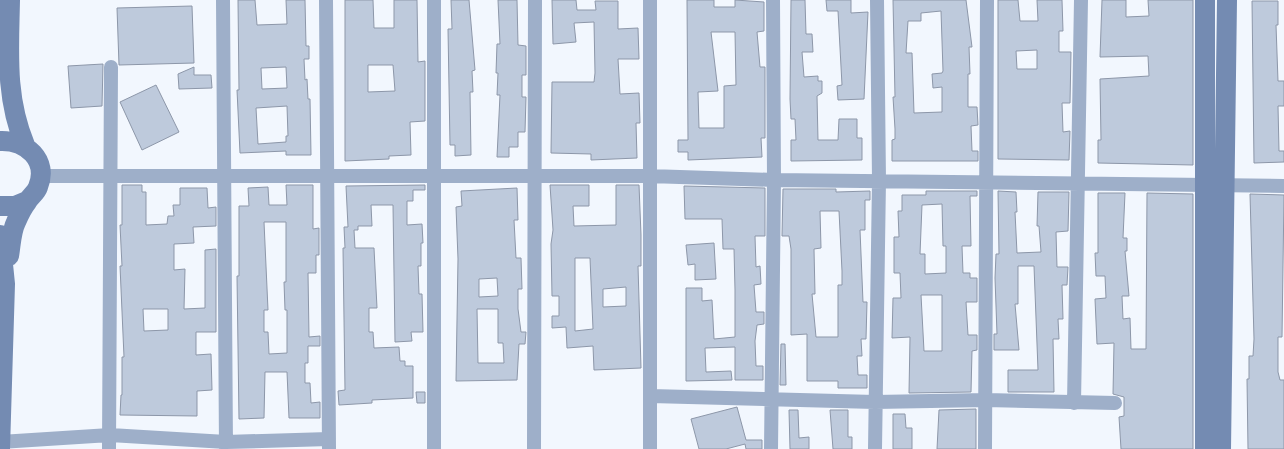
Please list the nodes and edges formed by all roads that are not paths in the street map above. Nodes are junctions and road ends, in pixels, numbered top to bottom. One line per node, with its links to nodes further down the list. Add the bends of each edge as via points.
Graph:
1 (10, 0): 14 (main road)
2 (223, 0): 21 (street)
3 (326, 0): 24 (street)
4 (434, 0): 19 (street)
5 (535, 0): 22 (street)
6 (650, 0): 23 (street)
7 (773, 0): 25 (street)
8 (877, 0): 26 (street)
9 (987, 0): 27 (street)
10 (1081, 0): 28 (street)
11 (1205, 0): 29 (main road)
12 (1227, 0): 29 (main road)
13 (112, 67): 18 (street)
14 (8, 82): 15 (main road); 17 (main road, via 16,123)
15 (0, 116)
16 (0, 141): 17 (main road)
17 (26, 146): 20 (main road, via 35,154)
18 (112, 175): 20 (street); 21 (street); 42 (street)
19 (435, 175): 22 (street); 24 (street); 46 (street)
20 (42, 176): 31 (main road)
21 (225, 176): 24 (street); 44 (street)
22 (536, 176): 23 (street); 47 (street)
23 (649, 176): 25 (street); 35 (street)
24 (327, 177): 43 (street)
25 (774, 180): 26 (street); 36 (street)
26 (879, 180): 27 (street); 38 (street)
27 (985, 182): 28 (street); 37 (street)
28 (1079, 184): 29 (street); 39 (street)
29 (1215, 186): 30 (street); 52 (main road); 53 (main road)
30 (1284, 186)
31 (27, 201): 32 (main road, via 15,206); 34 (main road, via 15,224)
32 (0, 206)
33 (0, 235): 34 (main road)
34 (5, 284): 41 (main road)
35 (651, 396): 36 (street); 48 (street)
36 (771, 398): 38 (street); 49 (street)
37 (986, 400): 38 (street); 39 (street); 51 (street)
38 (875, 402): 50 (street)
39 (1074, 403): 40 (street)
40 (1114, 403)
41 (0, 442): 42 (street); 45 (main road)
42 (110, 442): 44 (street)
43 (329, 444): 44 (street)
44 (226, 445)
45 (0, 449)
46 (434, 449)
47 (534, 449)
48 (650, 449)
49 (771, 449)
50 (875, 449)
51 (985, 449)
52 (1205, 449)
53 (1221, 449)

